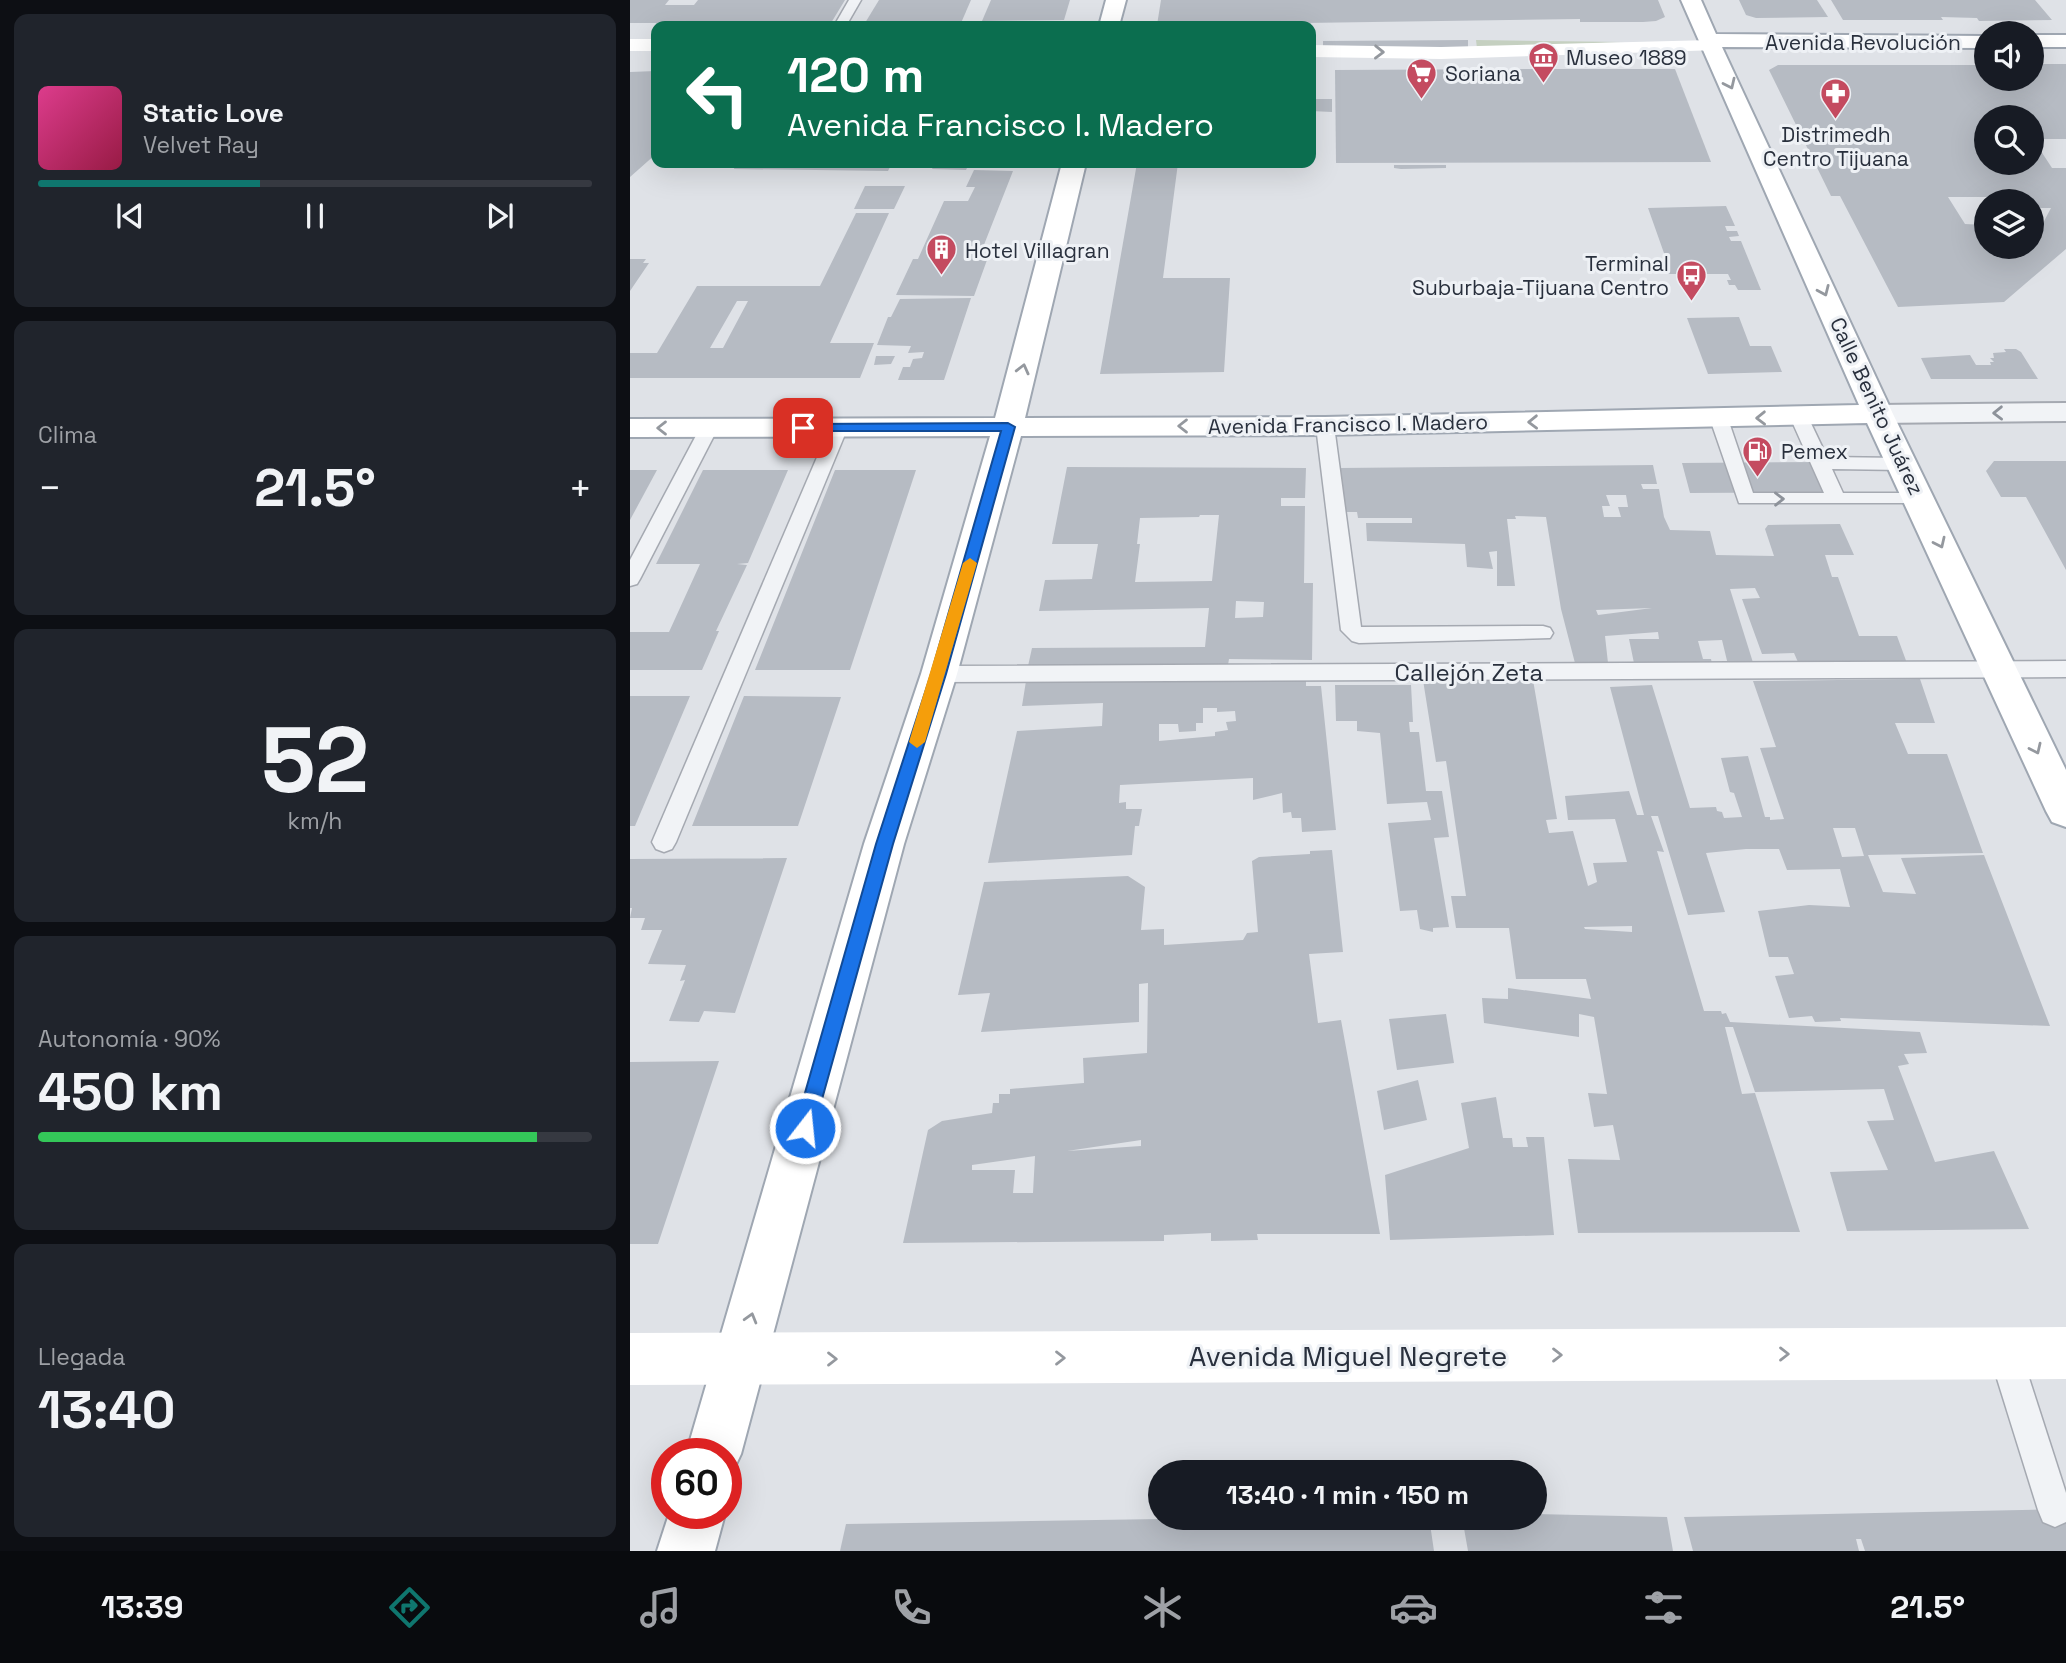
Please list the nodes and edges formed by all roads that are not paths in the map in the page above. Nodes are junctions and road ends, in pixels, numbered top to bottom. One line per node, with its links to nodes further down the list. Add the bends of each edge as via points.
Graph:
1 (855, 0): 4 (lane)
2 (1116, 0): 5 (main road)
3 (1691, 0): 10 (main road, Calle Benito Juárez)
4 (843, 21)
5 (1110, 21)
6 (1316, 36): 10 (main road, Avenida Revolución, via 1437,34)
7 (2044, 41): 8 (main road)
8 (2066, 41)
9 (1974, 42): 10 (main road, Avenida Revolución)
10 (1720, 43): 13 (main road, Avenida Revolución, one-way to 10, via 1441,53); 16 (main road, Calle Benito Juárez, one-way to 16)
11 (630, 45): 12 (main road)
12 (651, 45)
13 (1316, 51)
14 (1073, 168): 20 (main road, one-way to 14)
15 (2066, 412): 16 (street, Avenida Francisco I. Madero, one-way to 16)
16 (1878, 414): 17 (main road, Avenida Francisco I. Madero); 25 (main road, Calle Benito Juárez)
17 (1799, 417): 18 (main road, Avenida Francisco I. Madero, one-way to 18); 24 (lane)
18 (1719, 419): 19 (main road, Avenida Francisco I. Madero, one-way to 19); 26 (lane, one-way to 26, via 1746,499)
19 (1325, 426): 20 (main road, Avenida Francisco I. Madero, one-way to 20); 29 (lane, via 1351,630 1359,636)
20 (1008, 427): 23 (main road, Avenida Francisco I. Madero); 32 (main road)
21 (630, 428): 22 (main road, Avenida Francisco I. Madero, one-way to 21)
22 (709, 428): 23 (main road, Avenida Francisco I. Madero); 28 (lane)
23 (839, 428): 34 (lane)
24 (1821, 464): 25 (lane); 26 (lane)
25 (1902, 464): 27 (main road, Calle Benito Juárez)
26 (1836, 498): 27 (lane)
27 (1919, 499): 31 (main road, Calle Benito Juárez, one-way to 31)
28 (630, 579)
29 (1543, 633)
30 (2066, 669): 31 (lane, Callejón Zeta)
31 (1999, 670): 32 (lane, Callejón Zeta); 33 (main road, Calle Benito Juárez, one-way to 33)
32 (939, 674): 38 (main road, one-way to 32, via 884,844)
33 (2066, 811)
34 (664, 842)
35 (2005, 1353): 36 (main road, Avenida Miguel Negrete); 38 (main road, Avenida Miguel Negrete, one-way to 35); 40 (lane)
36 (2066, 1353)
37 (630, 1359): 38 (main road, Avenida Miguel Negrete)
38 (739, 1360): 39 (main road)
39 (717, 1438)
40 (2054, 1510)
41 (693, 1529): 42 (main road)
42 (687, 1551)

